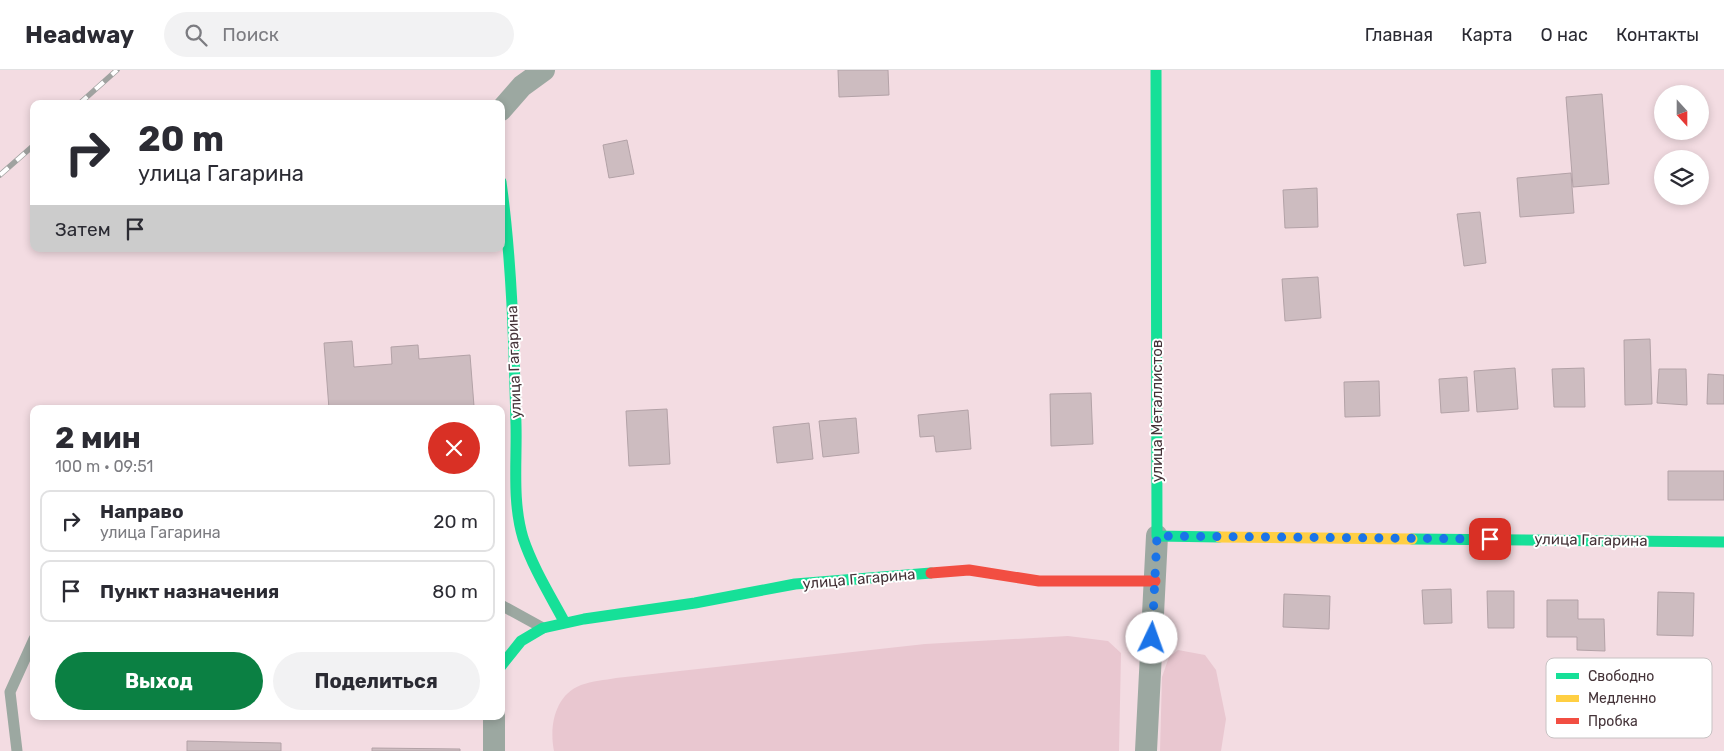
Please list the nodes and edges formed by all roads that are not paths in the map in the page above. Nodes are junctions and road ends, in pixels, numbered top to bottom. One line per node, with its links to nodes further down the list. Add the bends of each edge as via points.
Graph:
1 (544, 70): 3 (street, via 522,86)
2 (1156, 70): 5 (street, улица Металлистов)
3 (505, 105)
4 (505, 211): 9 (street, улица Гагарина, via 516,416 516,503 523,538 536,573)
5 (1157, 536): 6 (street, улица Гагарина); 7 (street, улица Металлистов)
6 (1724, 542)
7 (1155, 581): 9 (street, улица Гагарина, via 1039,581 969,570 795,584); 16 (street, улица Металлистов)
8 (505, 606): 10 (lane)
9 (565, 623): 10 (street, улица Гагарина)
10 (542, 628): 12 (street, улица Гагарина, via 521,641)
11 (30, 648): 14 (lane, via 10,692)
12 (505, 659)
13 (494, 720): 15 (street)
14 (17, 751)
15 (494, 751)
16 (1146, 751)

